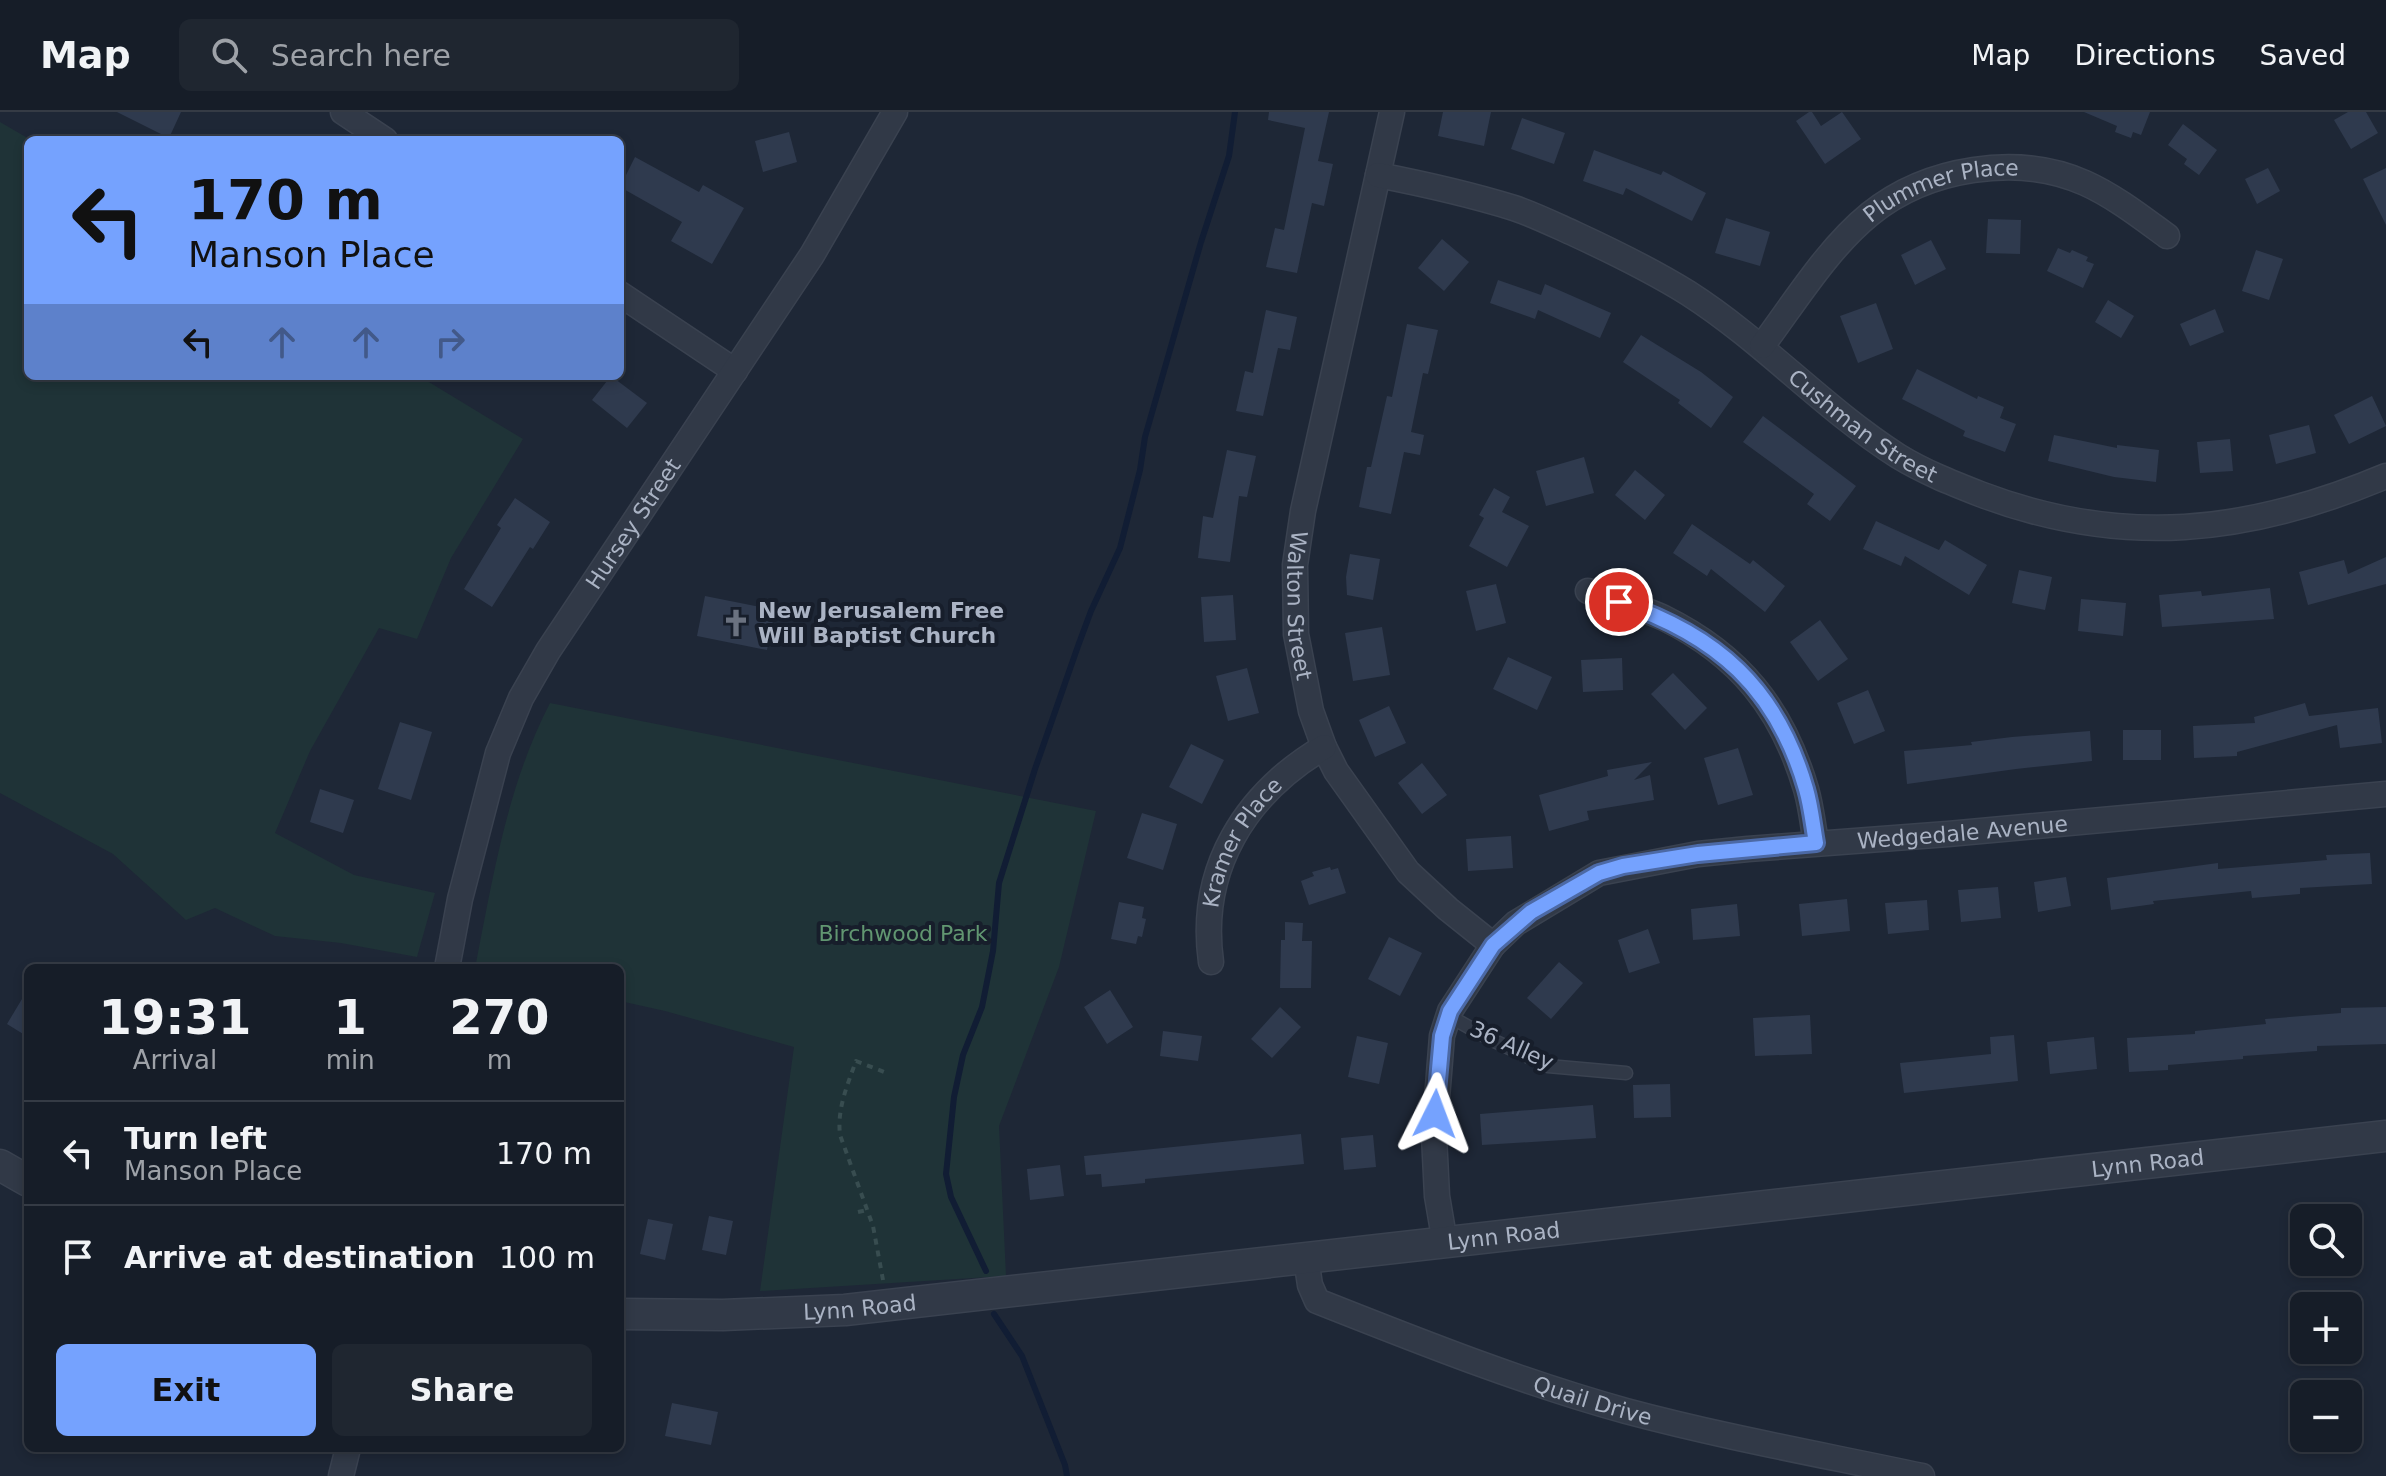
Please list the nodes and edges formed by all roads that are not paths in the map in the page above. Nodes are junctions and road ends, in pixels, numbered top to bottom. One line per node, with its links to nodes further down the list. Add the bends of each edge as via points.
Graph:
1 (343, 112): 4 (street)
2 (895, 112): 9 (street, Hursey Street, via 812,255)
3 (1392, 112): 5 (street, Walton Street)
4 (379, 136)
5 (1378, 175): 8 (street, Cushman Street, via 1453,190 1542,219 1631,259); 12 (street, Walton Street, via 1312,464 1295,565 1298,655)
6 (2167, 236): 8 (street, Plummer Place, via 2095,188 2061,176 1999,168 1943,177 1871,213 1827,259)
7 (624, 297): 9 (street)
8 (1762, 346): 10 (street, Cushman Street, via 1898,456 1948,482 2051,518 2125,527 2201,527 2290,511)
9 (735, 371): 17 (street, Hursey Street, via 548,651 515,711 498,753)
10 (2386, 476)
11 (1588, 591): 14 (street, via 1666,619 1744,673 1782,730 1806,789)
12 (1324, 747): 15 (street, Walton Street, via 1408,872); 16 (street, Kramer Place, via 1269,792 1224,850 1209,913)
13 (2386, 794): 14 (street, Wedgedale Avenue)
14 (1816, 843): 15 (street, Wedgedale Avenue, via 1698,854 1599,873 1531,912)
15 (1493, 945): 18 (street, Wedgedale Avenue)
16 (1211, 962)
17 (448, 964)
18 (1449, 1016): 19 (lane, 36 Alley, via 1548,1066); 23 (street, Wedgedale Avenue, via 1442,1036 1434,1136)
19 (1626, 1073)
20 (2386, 1136): 23 (street, Lynn Road)
21 (0, 1165): 22 (street)
22 (24, 1179)
23 (1445, 1243): 24 (street, Lynn Road)
24 (1306, 1258): 25 (street, Lynn Road, via 845,1310); 28 (street, Quail Drive, via 1317,1301 1497,1369 1625,1411)
25 (624, 1314)
26 (347, 1452): 27 (street)
27 (341, 1476)
28 (1922, 1476)

